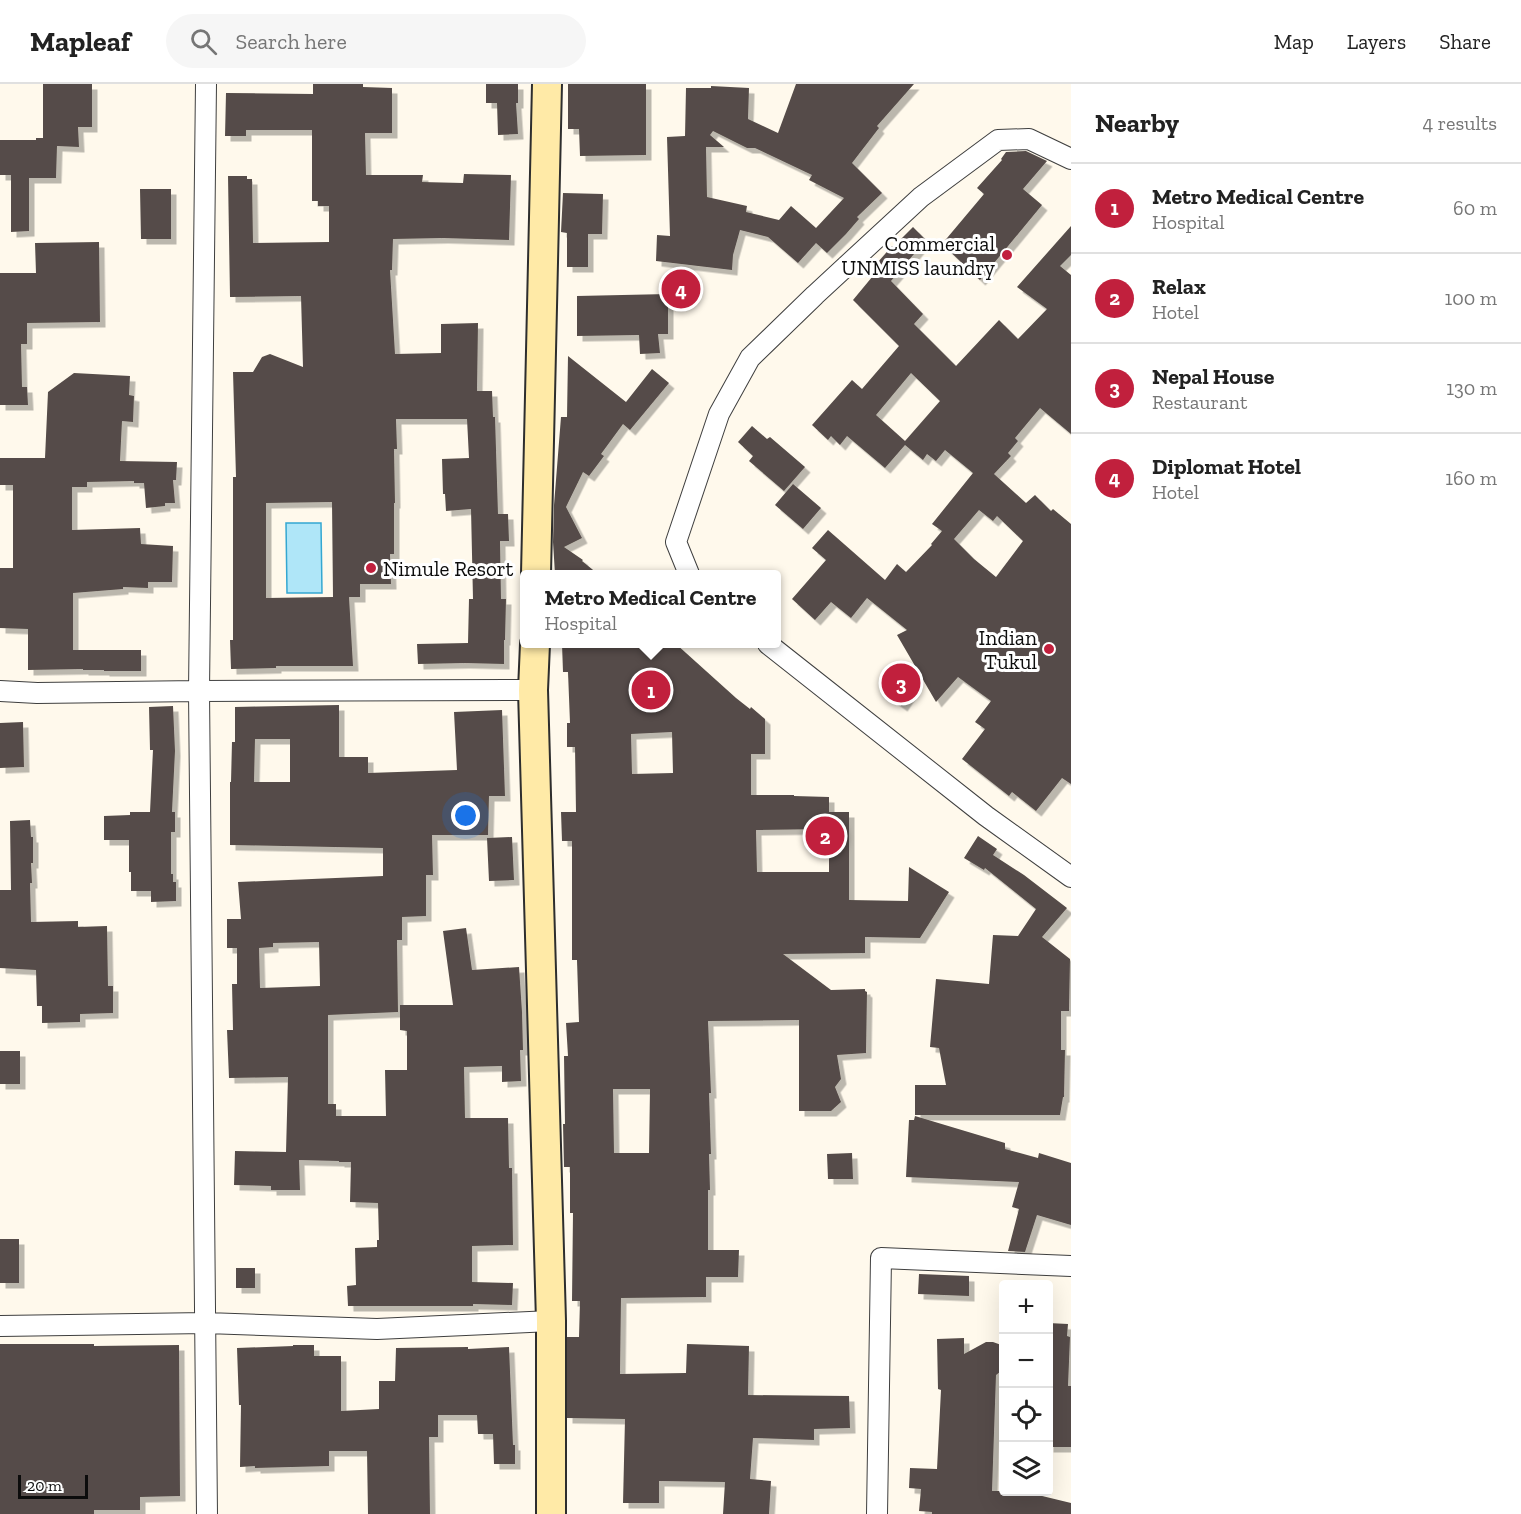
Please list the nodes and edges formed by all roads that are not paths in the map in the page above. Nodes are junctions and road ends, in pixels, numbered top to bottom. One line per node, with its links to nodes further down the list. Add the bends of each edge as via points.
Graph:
1 (206, 84): 10 (street)
2 (547, 84): 4 (street)
3 (1071, 159): 5 (street, via 1029,139 998,140 921,197 750,358 719,414 676,542)
4 (536, 570)
5 (687, 570)
6 (535, 648): 8 (street)
7 (773, 648): 11 (street, via 986,816)
8 (533, 690): 10 (street); 13 (street)
9 (0, 691): 10 (street)
10 (199, 691): 14 (street)
11 (1071, 877)
12 (1071, 1266): 18 (street, via 881,1258)
13 (551, 1321): 14 (street, via 377,1329); 17 (street)
14 (206, 1323): 15 (street); 16 (street)
15 (0, 1326)
16 (207, 1514)
17 (551, 1514)
18 (877, 1514)

